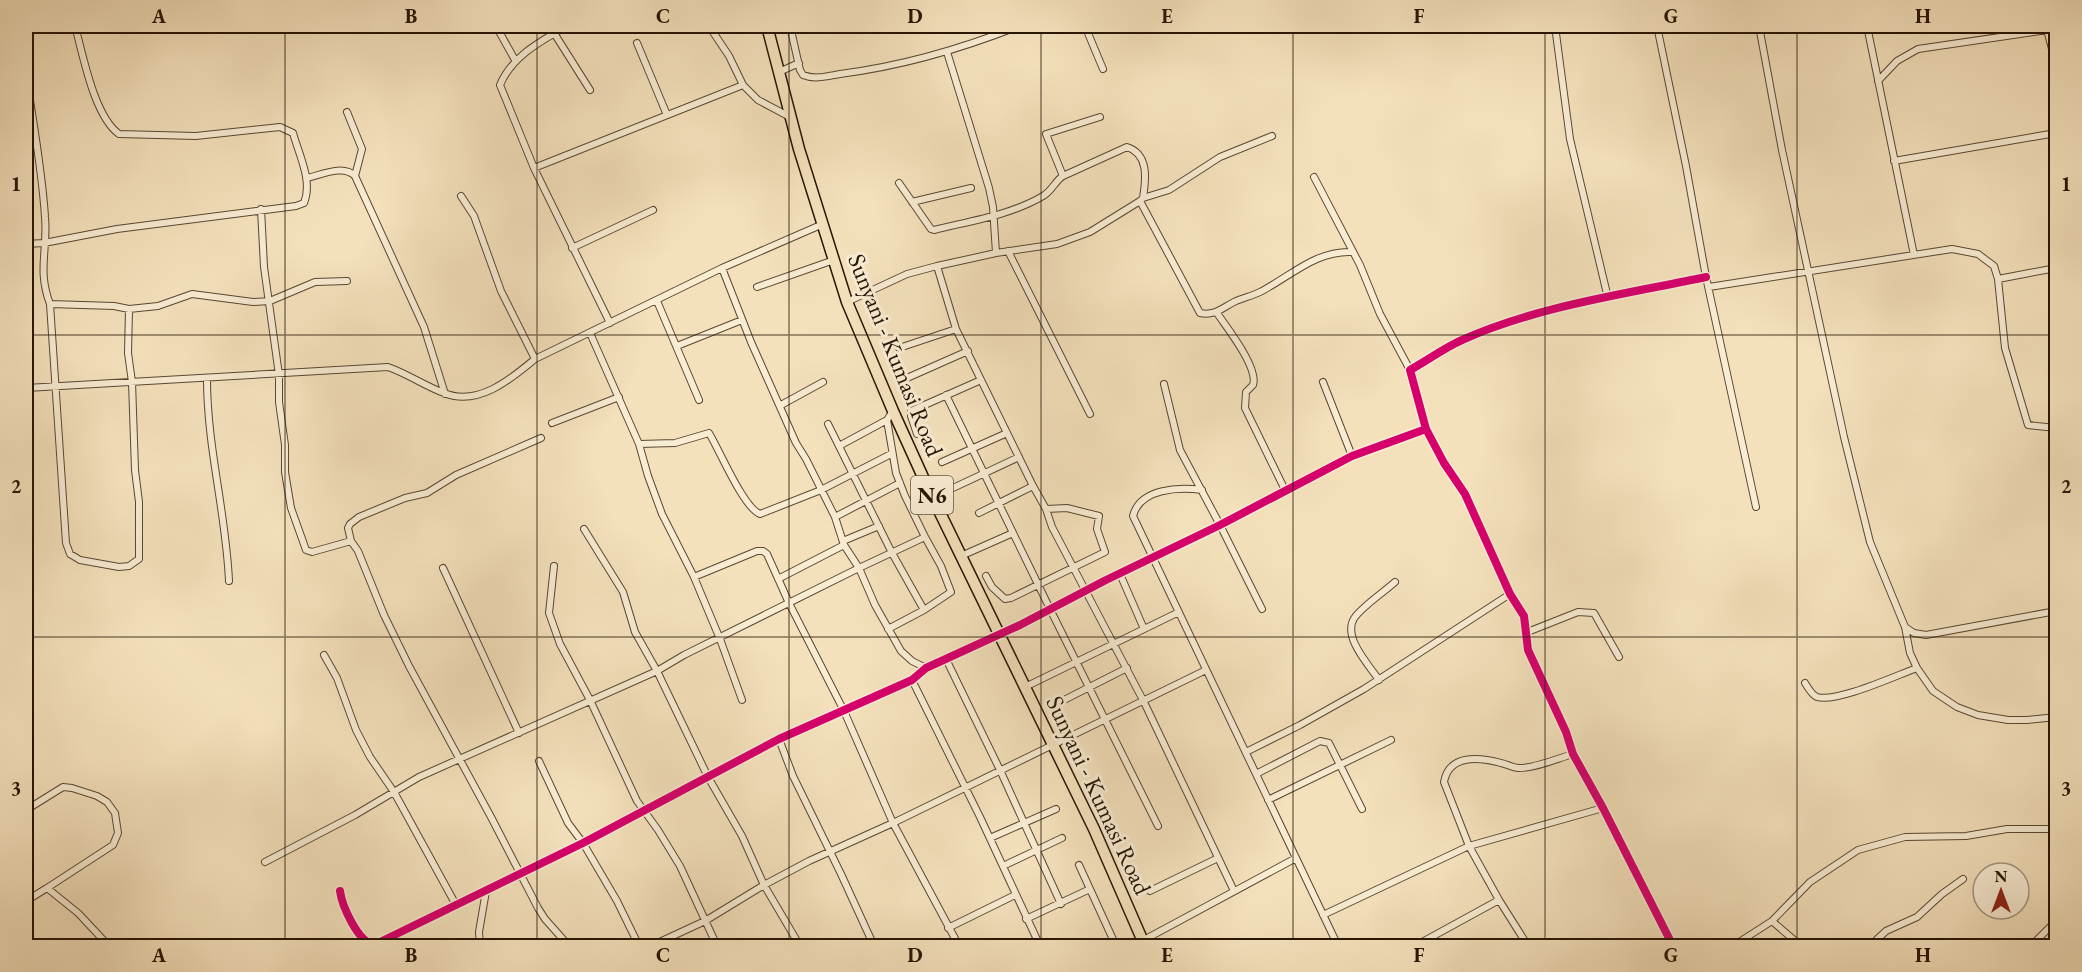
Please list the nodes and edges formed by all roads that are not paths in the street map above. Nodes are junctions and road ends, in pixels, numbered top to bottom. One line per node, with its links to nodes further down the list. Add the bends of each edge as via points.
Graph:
1 (75, 26): 38 (street, via 99,105 113,130 120,134 196,136 280,127 293,133)
2 (496, 26): 18 (street)
3 (567, 26): 14 (street)
4 (709, 26): 25 (street)
5 (767, 26): 22 (main road, Sunyani - Kumasi Road / N6)
6 (790, 26): 19 (street)
7 (1019, 26): 17 (street)
8 (1085, 26): 21 (street)
9 (1555, 26): 65 (street, via 1570,139)
10 (1657, 26): 60 (street)
11 (1759, 26): 59 (street)
12 (1867, 26): 24 (street)
13 (2047, 28): 16 (street); 24 (street, via 1918,49 1897,61)
14 (554, 33): 18 (street); 26 (street)
15 (637, 43): 28 (street)
16 (2055, 51): 20 (street)
17 (947, 52): 19 (street, via 867,71 814,78 803,75); 46 (street, via 989,188)
18 (515, 60): 34 (street, via 500,85)
19 (799, 63): 22 (street)
20 (2056, 64)
21 (1103, 69)
22 (779, 72): 30 (main road, Sunyani - Kumasi Road / N6)
23 (26, 74): 48 (street, via 45,214)
24 (1878, 81): 33 (street)
25 (743, 85): 28 (street); 30 (street, via 758,100)
26 (590, 90)
27 (347, 112): 35 (street, via 362,149)
28 (667, 115): 34 (street)
29 (1100, 117): 36 (street, via 1046,134)
30 (790, 118): 47 (main road, Sunyani - Kumasi Road / N6)
31 (2056, 133): 33 (street)
32 (1272, 136): 42 (street, via 1220,157 1169,190)
33 (1894, 161): 54 (street)
34 (534, 168): 50 (street)
35 (355, 176): 38 (street, via 343,170); 91 (street, via 424,327)
36 (1063, 176): 42 (street, via 1131,148 1142,159 1146,178); 46 (street, via 1041,197)
37 (1314, 177): 52 (street)
38 (307, 178): 44 (street, via 304,203)
39 (899, 183): 43 (street)
40 (971, 188): 43 (street)
41 (461, 196): 79 (street, via 474,216 501,291)
42 (1141, 200): 51 (street, via 1067,241); 71 (street, via 1197,310)
43 (912, 202): 46 (street, via 934,230)
44 (261, 210): 48 (street); 66 (street)
45 (653, 210): 50 (street)
46 (993, 216): 53 (street)
47 (823, 225): 55 (main road, Sunyani - Kumasi Road / N6); 57 (street)
48 (44, 243): 49 (street); 69 (street, via 42,271)
49 (26, 244)
50 (572, 248): 73 (street)
51 (1008, 251): 53 (street); 96 (street)
52 (1353, 252): 71 (street, via 1327,254); 80 (street)
53 (996, 253): 56 (street)
54 (1914, 255): 59 (street); 61 (street, via 1952,249 1969,251 1991,263)
55 (834, 260): 63 (street); 68 (main road, Sunyani - Kumasi Road / N6)
56 (937, 266): 68 (street, via 907,274); 74 (street)
57 (722, 268): 67 (street); 72 (street)
58 (2056, 268): 61 (street)
59 (1809, 272): 64 (street); 155 (street, via 1870,542)
60 (1706, 277): 64 (street); 65 (street)
61 (1998, 279): 100 (street, via 2005,348 2028,425)
62 (346, 281): 66 (street, via 315,282)
63 (757, 286)
64 (1709, 287): 122 (street)
65 (1608, 298): 80 (street, via 1503,324 1455,343)
66 (270, 301): 70 (street, via 192,294 158,306); 81 (street)
67 (657, 301): 73 (street); 76 (street)
68 (848, 302): 97 (main road, Sunyani - Kumasi Road / N6)
69 (50, 304): 70 (street); 89 (street)
70 (129, 309): 85 (street)
71 (1217, 313): 119 (street, via 1254,374 1253,385 1246,392 1245,408)
72 (742, 320): 76 (street); 95 (street)
73 (610, 322): 75 (street)
74 (956, 329): 77 (street); 78 (street)
75 (590, 333): 79 (street); 93 (street)
76 (676, 346): 94 (street)
77 (899, 348)
78 (968, 351): 82 (street); 84 (street)
79 (536, 359): 91 (street, via 509,381 488,391 474,396)
80 (1410, 370): 101 (street)
81 (279, 375): 83 (street); 91 (street, via 388,368); 131 (street, via 285,472 291,508 306,550 320,551)
82 (907, 378)
83 (207, 379): 85 (street); 144 (street, via 207,410 224,518)
84 (981, 380): 92 (street); 102 (street)
85 (132, 382): 89 (street); 89 (street, via 140,559 119,567 80,560 70,554 66,543)
86 (823, 382): 95 (street)
87 (1323, 382): 109 (street)
88 (1164, 384): 118 (street, via 1180,450)
89 (56, 387): 90 (street)
90 (26, 388)
91 (445, 394)
92 (946, 395): 103 (street, via 912,411); 107 (street)
93 (619, 397): 98 (street); 105 (street)
94 (699, 400)
95 (781, 405): 117 (street)
96 (1090, 414)
97 (890, 416): 106 (street); 108 (street); 134 (main road, Sunyani - Kumasi Road / N6)
98 (552, 423)
99 (828, 424): 106 (street)
100 (2056, 428)
101 (1426, 429): 109 (street); 148 (street, via 1465,494)
102 (1007, 433): 107 (street); 110 (street)
103 (916, 434)
104 (541, 438): 131 (street, via 427,492 359,517 348,528)
105 (639, 444): 117 (street, via 675,444 709,433 744,498 758,514); 142 (street, via 662,514)
106 (839, 446): 112 (street)
107 (972, 448): 111 (street); 113 (street)
108 (891, 454): 112 (street); 114 (street)
109 (1352, 456): 119 (street)
110 (1019, 457): 113 (street); 115 (street)
111 (942, 462)
112 (853, 473): 117 (street); 120 (street)
113 (985, 474): 116 (street); 121 (street)
114 (900, 483): 120 (street); 130 (street)
115 (1033, 486): 121 (street); 123 (street)
116 (953, 488)
117 (821, 490): 125 (street)
118 (1202, 490): 126 (street); 135 (street, via 1180,487 1156,493 1134,512)
119 (1285, 490): 126 (street)
120 (866, 499): 125 (street); 127 (street)
121 (999, 503): 124 (street); 129 (street)
122 (1756, 507)
123 (1046, 508): 139 (street); 139 (street, via 1067,508 1100,517 1097,529 1105,552)
124 (979, 513)
125 (835, 517): 132 (street)
126 (1220, 525): 135 (street); 151 (street)
127 (879, 526): 132 (street); 133 (street)
128 (584, 529): 170 (street, via 623,592 635,632)
129 (1013, 532): 134 (street); 146 (street)
130 (924, 537): 133 (street); 152 (street, via 951,590)
131 (351, 541): 189 (street, via 409,666)
132 (843, 543): 138 (street); 143 (street)
133 (892, 553): 138 (street); 152 (street)
134 (961, 556): 159 (main road, Sunyani - Kumasi Road / N6)
135 (1154, 558): 140 (street); 154 (street)
136 (554, 566): 176 (street, via 549,613 568,662)
137 (443, 568): 183 (street)
138 (859, 568): 149 (street); 156 (street)
139 (1074, 568): 146 (street); 147 (street)
140 (1120, 574): 147 (street); 157 (street)
141 (986, 576): 146 (street, via 1005,599)
142 (694, 577): 143 (street, via 763,551); 160 (street)
143 (778, 579): 149 (street)
144 (229, 581)
145 (1395, 582): 172 (street, via 1354,618 1351,631)
146 (1038, 584): 150 (street)
147 (1085, 591): 150 (street); 161 (street)
148 (1510, 594): 158 (street, via 1524,616); 172 (street)
149 (789, 603): 160 (street); 180 (street)
150 (1050, 609): 159 (street); 165 (street)
151 (1262, 609)
152 (924, 610): 156 (street)
153 (2056, 611): 155 (street, via 1926,635)
154 (1179, 612): 157 (street); 169 (street)
155 (1905, 627): 167 (street)
156 (888, 629): 166 (street, via 901,651)
157 (1144, 629): 161 (street)
158 (1525, 633): 163 (street, via 1578,612 1594,613); 188 (street, via 1528,650)
159 (1000, 635): 164 (street); 174 (main road, Sunyani - Kumasi Road / N6)
160 (720, 639): 170 (street); 177 (street)
161 (1114, 644): 165 (street); 168 (street)
162 (324, 655): 196 (street, via 356,730)
163 (1619, 657)
164 (946, 659): 166 (street); 192 (street)
165 (1077, 662): 174 (street); 175 (street)
166 (926, 668): 171 (street)
167 (1917, 668): 173 (street, via 1836,696 1819,698); 181 (street, via 1933,691 1967,711 2008,720)
168 (1127, 669): 175 (street); 179 (street)
169 (1206, 670): 179 (street); 187 (street)
170 (657, 671): 176 (street); 194 (street)
171 (912, 680): 180 (street); 195 (street)
172 (1379, 680): 187 (street)
173 (1805, 683)
174 (1025, 687): 186 (main road, Sunyani - Kumasi Road / N6)
175 (1090, 687): 178 (street); 182 (street)
176 (590, 700): 183 (street); 202 (street)
177 (742, 700)
178 (1062, 701)
179 (1144, 702): 182 (street); 213 (street)
180 (844, 711): 184 (street); 203 (street)
181 (2056, 717)
182 (1105, 720): 186 (street); 205 (street)
183 (519, 733): 189 (street)
184 (779, 739): 194 (street); 212 (street)
185 (1390, 740): 191 (street)
186 (1053, 744): 192 (street); 238 (main road, Sunyani - Kumasi Road / N6)
187 (1245, 752): 193 (street)
188 (1573, 754): 199 (street); 210 (street, via 1528,767 1471,759 1450,765 1444,782)
189 (460, 757): 196 (street); 218 (street)
190 (539, 761): 209 (street, via 568,824)
191 (1339, 766): 193 (street, via 1329,743 1320,741); 197 (street); 200 (street)
192 (1000, 770): 195 (street); 204 (street)
193 (1256, 774): 197 (street)
194 (708, 777): 202 (street); 220 (street, via 742,836)
195 (965, 787): 203 (street); 207 (street)
196 (394, 792): 215 (street); 231 (street)
197 (1268, 800): 214 (street)
198 (1056, 808): 204 (street)
199 (1603, 808): 210 (street); 253 (street)
200 (1362, 809)
201 (26, 810): 221 (street, via 63,787 97,796 116,813 118,833 113,845)
202 (643, 811): 209 (street); 234 (street, via 680,866)
203 (893, 823): 212 (street); 237 (street)
204 (1024, 823): 207 (street); 211 (street)
205 (1158, 826)
206 (2056, 829): 235 (street, via 1908,837 1858,850 1806,885)
207 (990, 838): 217 (street)
208 (1062, 838): 211 (street)
209 (584, 843): 218 (street); 242 (street)
210 (1469, 846): 228 (street); 232 (street)
211 (1036, 849): 217 (street); 230 (street)
212 (831, 852): 220 (street); 246 (street)
213 (1218, 858): 225 (street); 226 (street)
214 (1296, 858): 226 (street); 232 (street)
215 (265, 862)
216 (1080, 865): 222 (street)
217 (1003, 866): 227 (street)
218 (520, 873): 224 (street); 241 (street, via 545,920)
219 (1963, 879): 256 (street, via 1917,917 1881,934)
220 (764, 885): 234 (street); 245 (street)
221 (46, 888): 229 (street); 239 (street, via 78,913)
222 (1090, 889): 230 (street); 249 (street)
223 (340, 891): 231 (street, via 344,909 363,938 374,945)
224 (486, 891): 231 (street); 240 (street)
225 (1150, 891)
226 (1233, 891): 238 (street)
227 (1015, 895): 233 (street); 237 (street)
228 (1499, 900): 251 (street); 252 (street)
229 (26, 901)
230 (1061, 904): 233 (street)
231 (456, 905)
232 (1323, 915): 250 (street)
233 (1026, 919): 248 (street)
234 (705, 921): 243 (street); 244 (street)
235 (1772, 921): 254 (street); 255 (street)
236 (2056, 921): 257 (street)
237 (948, 928): 247 (street)
238 (1144, 944)
239 (109, 946)
240 (480, 946)
241 (569, 946)
242 (639, 946)
243 (651, 946)
244 (717, 946)
245 (800, 946)
246 (874, 946)
247 (959, 946)
248 (1040, 946)
249 (1116, 946)
250 (1338, 946)
251 (1415, 946)
252 (1528, 946)
253 (1673, 946)
254 (1734, 946)
255 (1801, 946)
256 (1870, 946)
257 (2031, 946)

